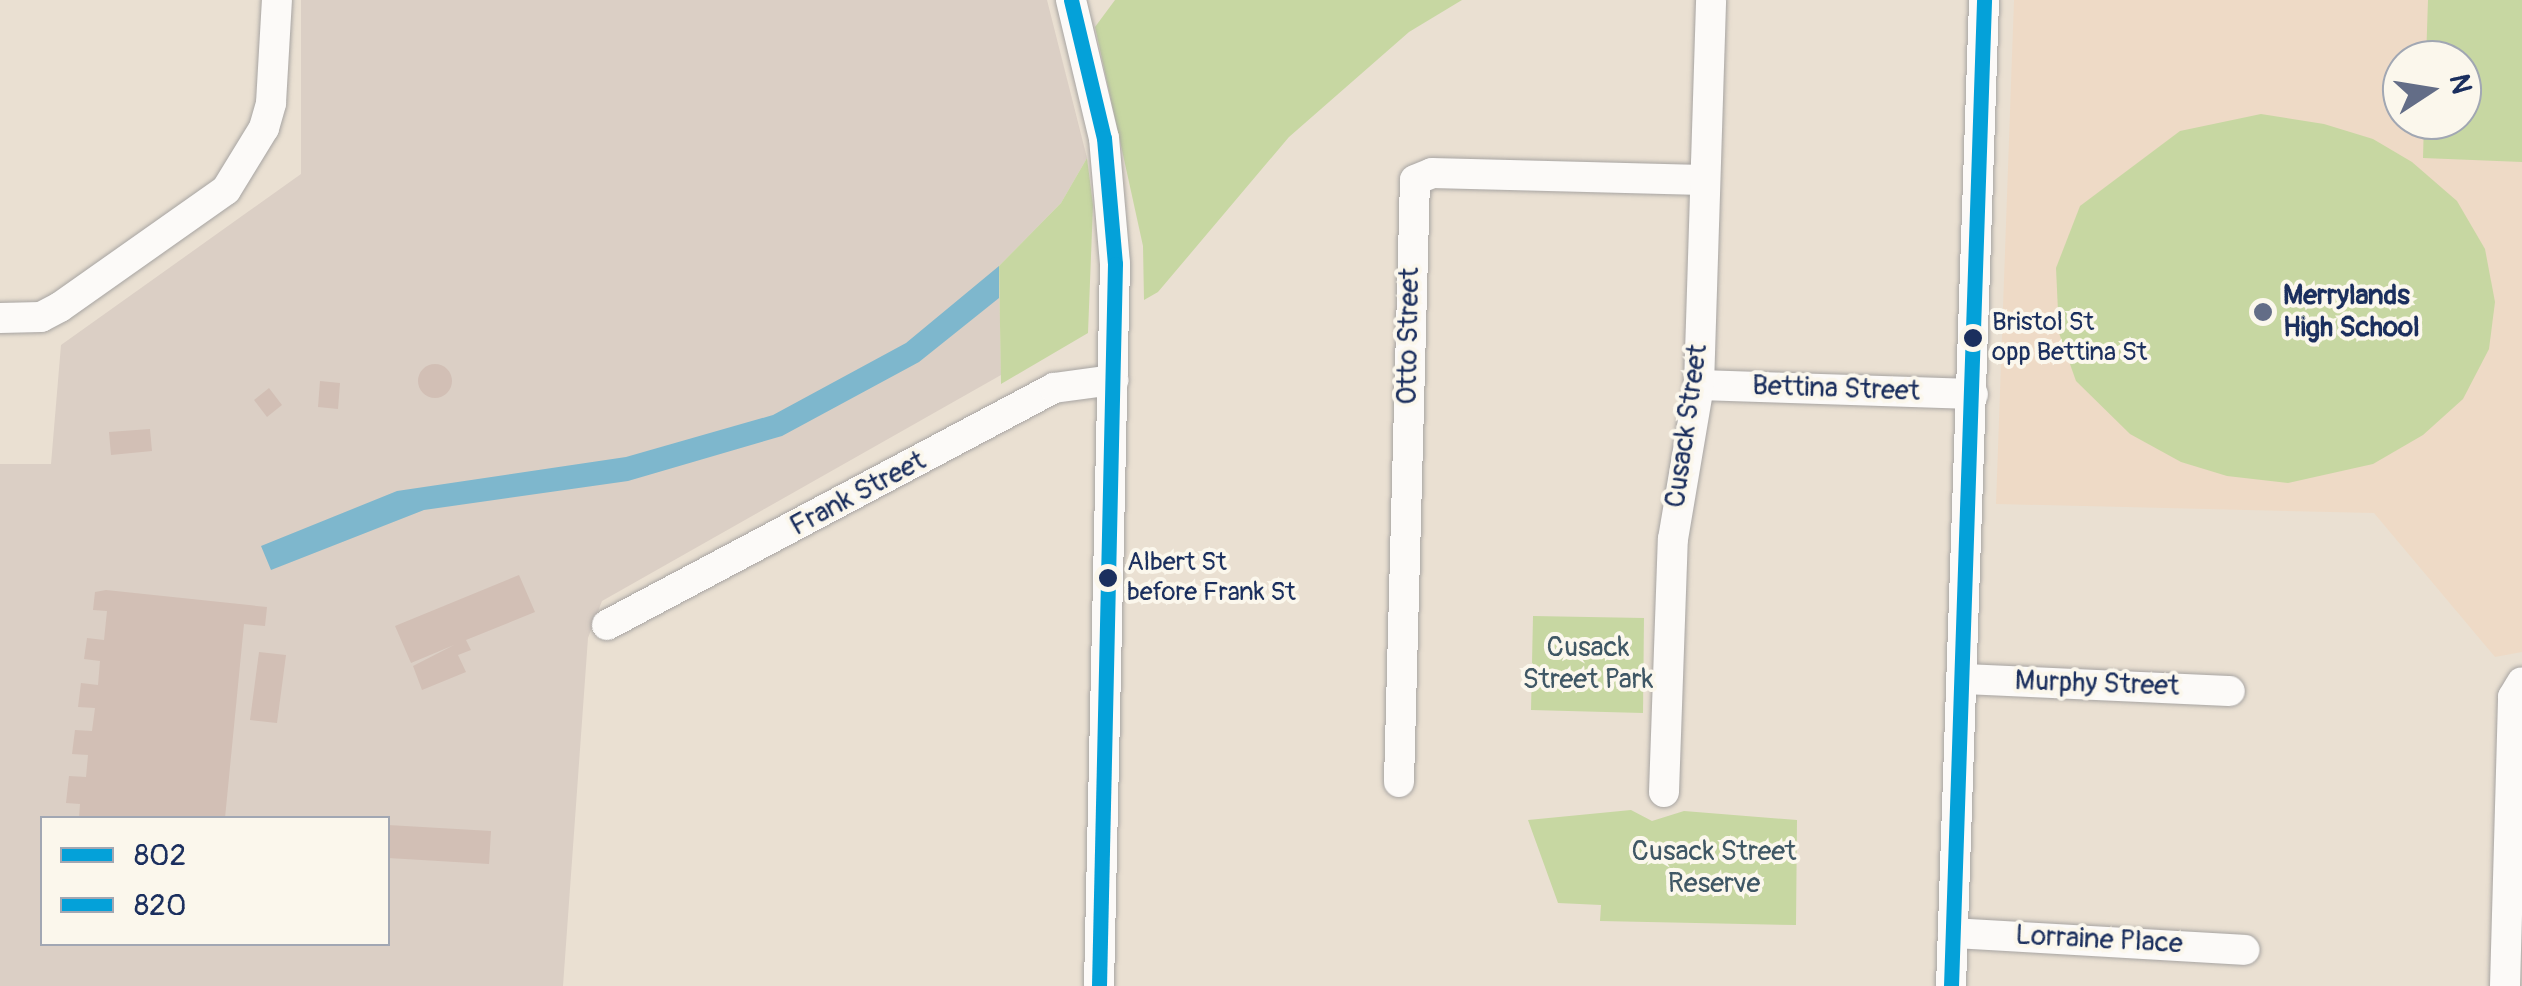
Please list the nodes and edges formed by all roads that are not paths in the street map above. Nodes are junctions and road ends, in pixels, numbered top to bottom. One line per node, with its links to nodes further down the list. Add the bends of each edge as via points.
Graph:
1 (278, 0): 6 (street, via 271,103 264,128 226,190 60,307 41,317)
2 (1071, 0): 7 (street, via 1112,191)
3 (1712, 0): 5 (street, Cusack Street)
4 (1984, 0): 9 (street)
5 (1703, 180): 8 (street, Cusack Street); 14 (street, Otto Street, via 1432,173 1415,180)
6 (0, 318)
7 (1113, 380): 10 (street, Frank Street, via 1054,388); 18 (street)
8 (1699, 385): 9 (street, Bettina Street); 15 (street, Cusack Street, via 1673,540)
9 (1973, 394): 11 (street)
10 (607, 625)
11 (1963, 678): 13 (street, Murphy Street); 16 (street)
12 (2522, 682): 20 (street, via 2513,698)
13 (2230, 691)
14 (1399, 782)
15 (1664, 792)
16 (1952, 933): 17 (street, Lorraine Place); 19 (street)
17 (2245, 950)
18 (1098, 986)
19 (1951, 986)
20 (2505, 986)

